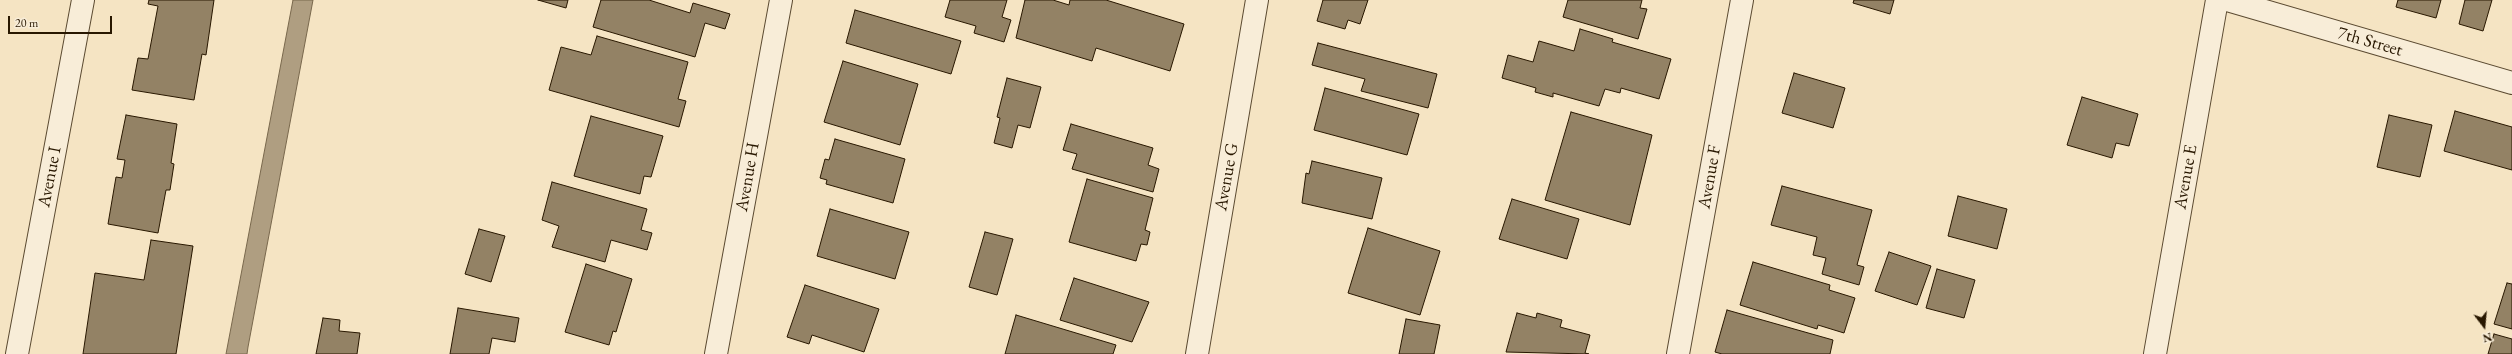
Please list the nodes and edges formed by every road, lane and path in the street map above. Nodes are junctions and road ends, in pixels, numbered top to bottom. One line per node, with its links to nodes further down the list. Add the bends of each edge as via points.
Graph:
1 (83, 0): 8 (street, Avenue I)
2 (781, 0): 9 (street, Avenue H)
3 (1257, 0): 10 (street, Avenue G)
4 (1742, 0): 11 (street, Avenue F)
5 (2217, 0): 12 (street, Avenue E)
6 (2227, 0): 7 (street, 7th Street)
7 (2512, 83)
8 (17, 354)
9 (716, 354)
10 (1197, 354)
11 (1678, 354)
12 (2155, 354)

